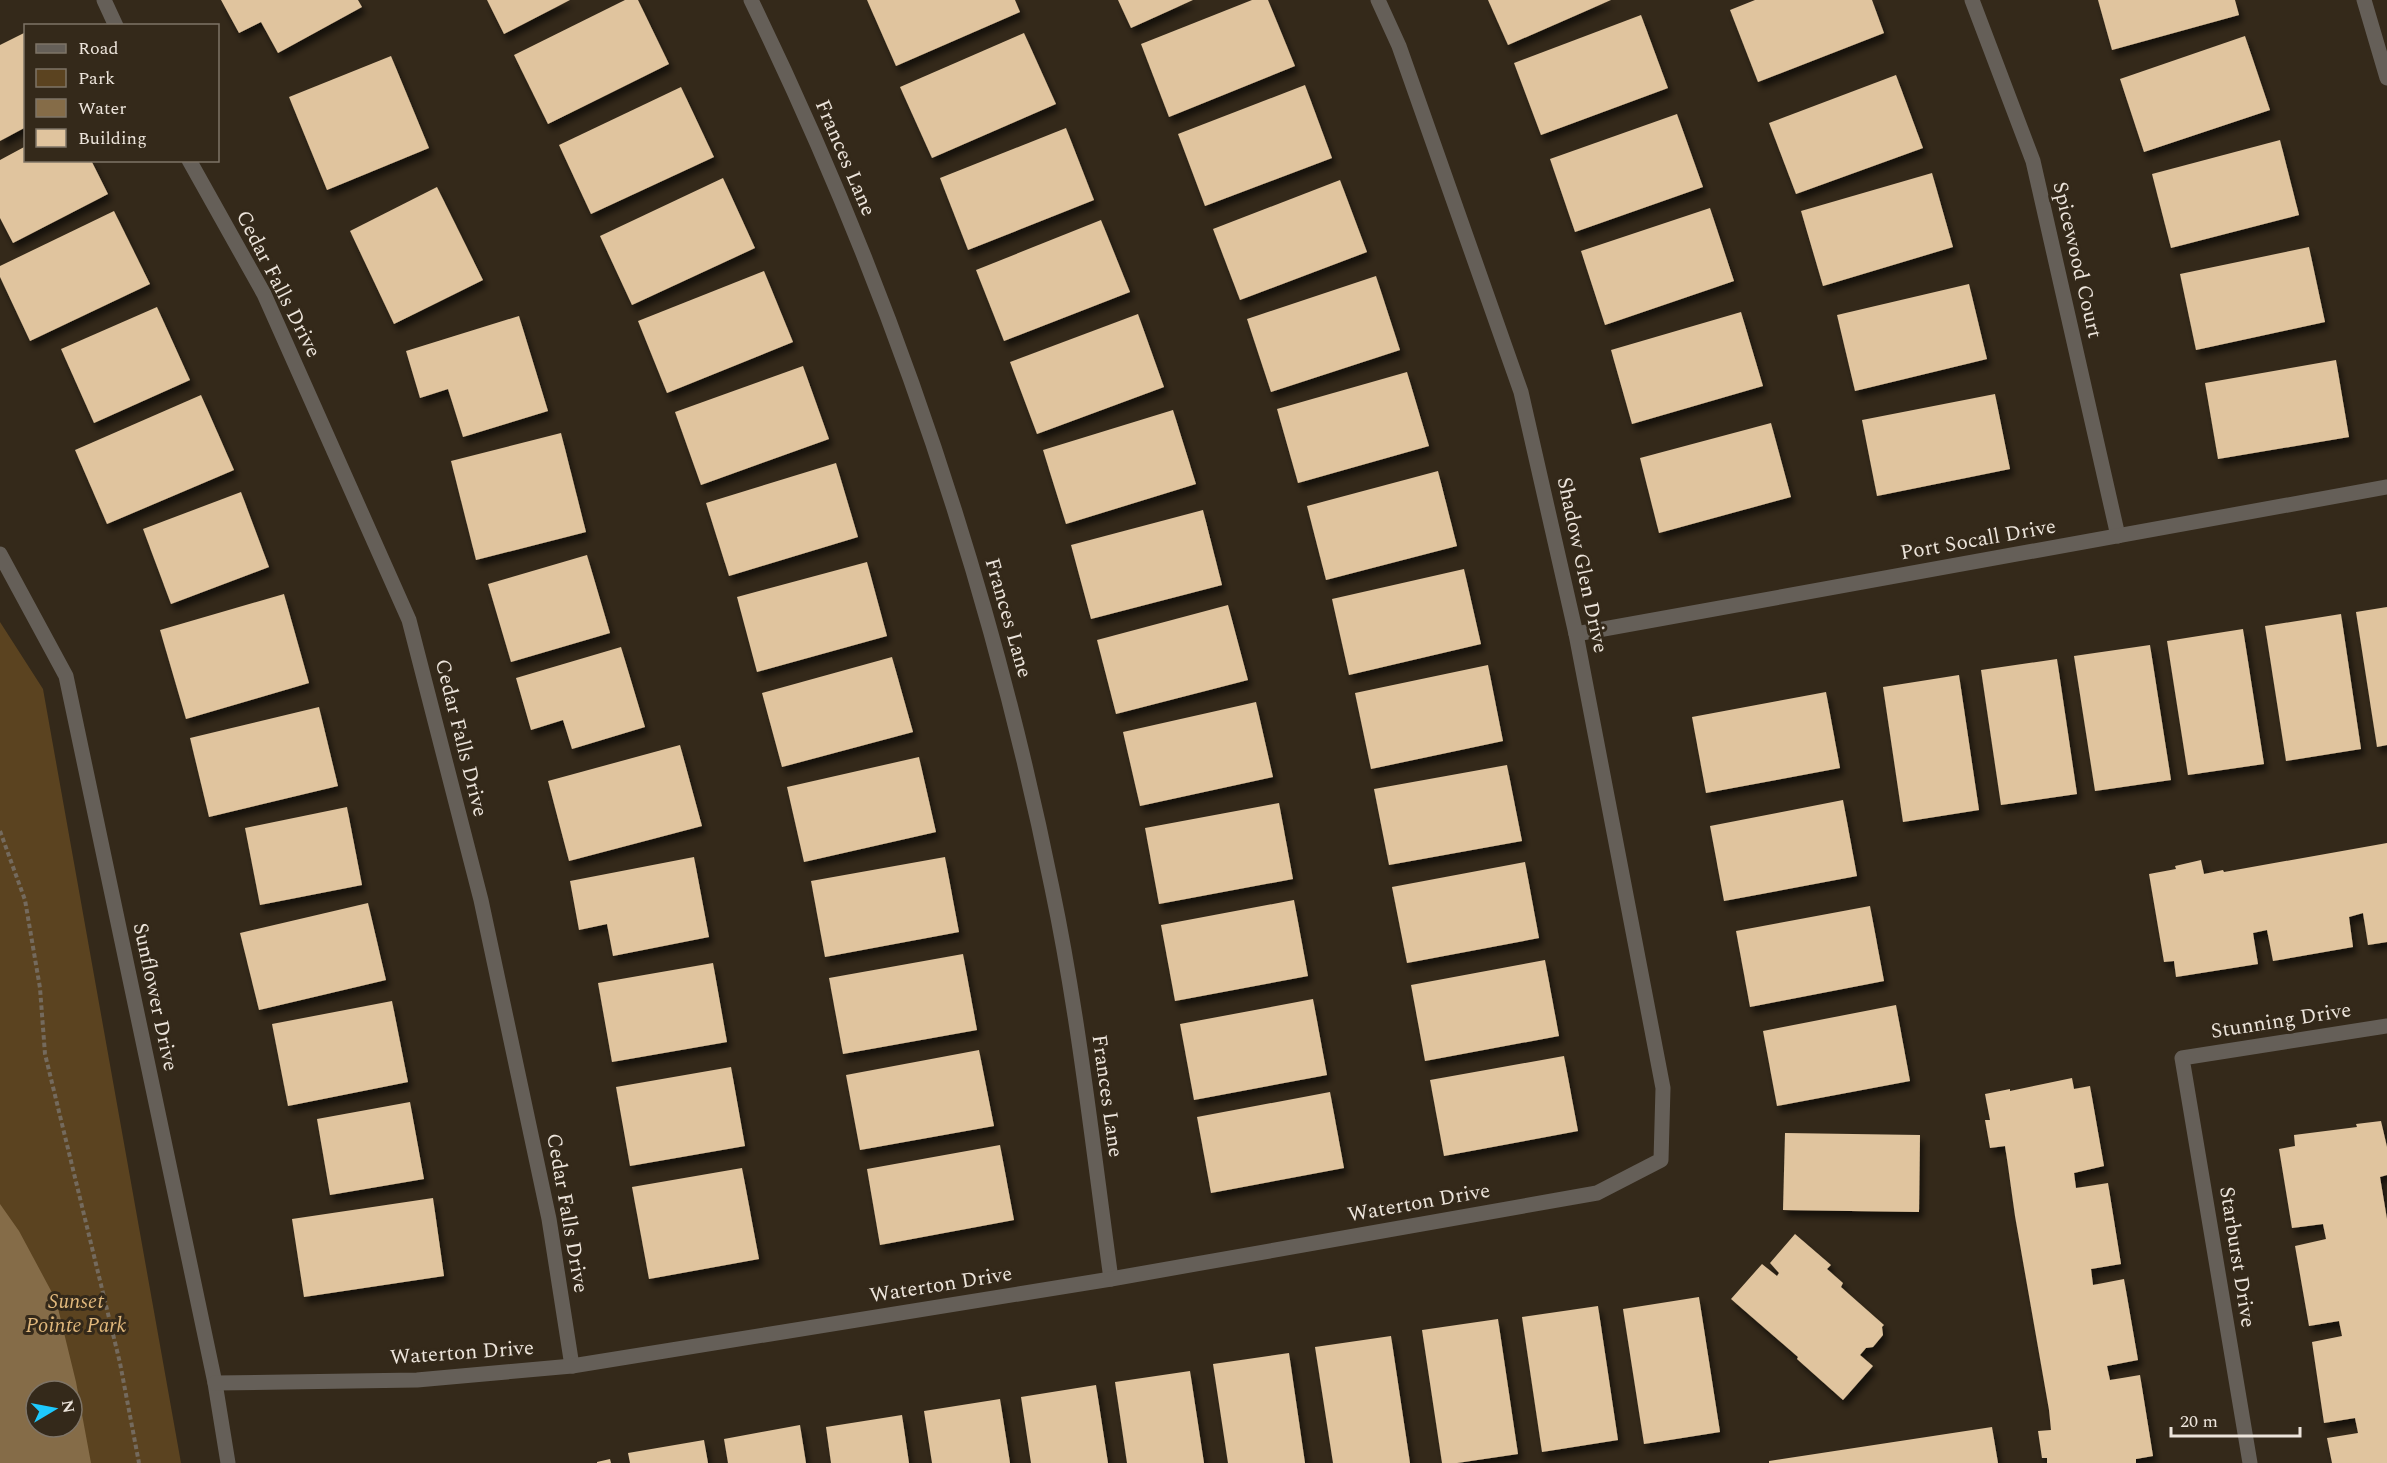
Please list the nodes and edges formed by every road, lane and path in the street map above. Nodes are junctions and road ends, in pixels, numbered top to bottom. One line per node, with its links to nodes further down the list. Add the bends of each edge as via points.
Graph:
1 (104, 0): 6 (street)
2 (751, 0): 17 (street, Frances Lane, via 830,173 881,300 921,407 994,646 1055,900 1075,1012)
3 (1378, 0): 12 (street, Shadow Glen Drive, via 1399,46 1521,392)
4 (1972, 0): 10 (street, Spicewood Court, via 2033,161)
5 (2364, 0): 7 (street)
6 (115, 24)
7 (2387, 78)
8 (190, 162): 18 (street, Cedar Falls Drive, via 264,294 409,620 481,900 549,1219)
9 (2387, 487): 10 (street, Port Socall Drive)
10 (2118, 536): 12 (street, Port Socall Drive)
11 (0, 554): 19 (street, Sunflower Drive, via 66,676)
12 (1576, 634): 16 (street, Shadow Glen Drive, via 1663,1088)
13 (0, 831): 20 (path, via 25,900 40,988 45,1054 120,1363)
14 (2387, 1026): 15 (street, Stunning Drive)
15 (2182, 1058): 22 (street, Starburst Drive)
16 (1661, 1160): 17 (street, Waterton Drive, via 1597,1192)
17 (1110, 1280): 18 (street, Waterton Drive)
18 (572, 1366): 19 (street, Waterton Drive, via 417,1380)
19 (215, 1383): 21 (street, Sunflower Drive)
20 (139, 1463)
21 (228, 1463)
22 (2250, 1463)

